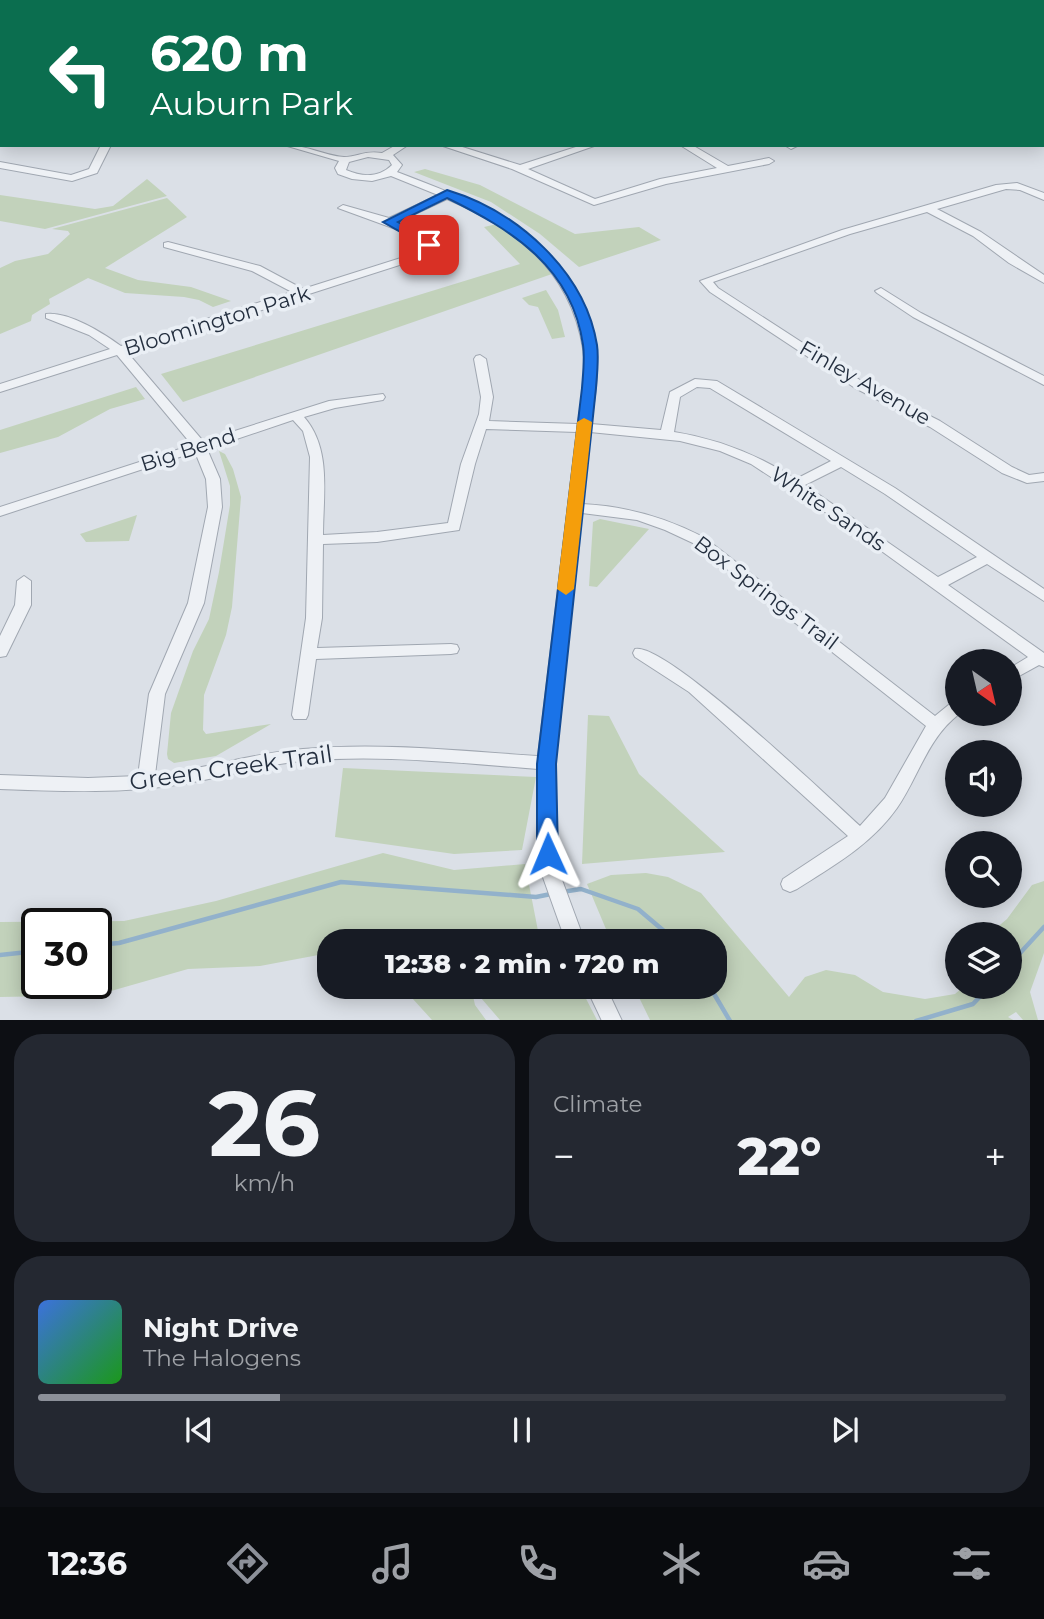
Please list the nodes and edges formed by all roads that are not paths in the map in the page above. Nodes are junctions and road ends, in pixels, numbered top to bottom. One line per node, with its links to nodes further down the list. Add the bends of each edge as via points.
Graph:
1 (105, 147): 10 (street, via 93,171 79,177)
2 (296, 147): 8 (street)
3 (400, 147): 7 (street)
4 (450, 147): 11 (street)
5 (586, 147): 11 (street)
6 (688, 147): 12 (street)
7 (385, 156): 8 (street, via 368,154); 13 (street, via 397,165)
8 (345, 160): 13 (street, via 340,168 347,175 365,178)
9 (769, 161): 12 (street)
10 (0, 165)
11 (519, 169): 12 (street, via 594,202)
12 (726, 169)
13 (390, 173): 14 (street)
14 (447, 194): 18 (street); 31 (street, via 515,230 552,263 572,291 590,346)
15 (1044, 197): 17 (street, via 1011,185)
16 (343, 208): 18 (street)
17 (928, 208): 20 (street, via 993,244); 35 (street, Finley Avenue, via 706,281 859,385 935,424 1007,470 1027,479)
18 (389, 222): 22 (street, Bloomington Park, via 433,251)
19 (168, 245): 22 (street, via 268,274)
20 (1044, 280)
21 (881, 291): 26 (street, via 917,315)
22 (303, 294): 24 (street, Bloomington Park)
23 (50, 316): 24 (street, via 93,332)
24 (120, 351): 27 (street, Bloomington Park); 33 (street)
25 (480, 359): 30 (street, via 487,397)
26 (1044, 380)
27 (0, 388)
28 (379, 397): 29 (street, Big Bend)
29 (296, 415): 33 (street, Big Bend); 39 (street, via 316,446)
30 (481, 425): 31 (street, White Sands); 39 (street, via 454,527)
31 (583, 429): 32 (street, White Sands); 37 (street)
32 (667, 435): 34 (street, via 674,395 695,383 706,383); 36 (street, White Sands, via 737,453)
33 (199, 445): 38 (street, Big Bend); 55 (street, via 213,479 215,507 196,603 157,694)
34 (842, 461): 36 (street); 40 (street)
35 (1044, 477)
36 (795, 485): 42 (street, White Sands)
37 (575, 508): 52 (street, Box Springs Trail, via 654,520 700,541); 53 (street)
38 (0, 512)
39 (314, 540): 47 (street)
40 (988, 557): 42 (street); 43 (street)
41 (24, 581): 45 (street, via 23,605)
42 (937, 584): 48 (street, White Sands)
43 (1044, 596)
44 (451, 649): 47 (street)
45 (0, 652)
46 (641, 653): 56 (street, via 695,688)
47 (310, 654): 50 (street)
48 (1042, 659): 49 (street)
49 (1022, 669)
50 (300, 715)
51 (945, 716): 52 (street)
52 (935, 724): 56 (street, via 892,803)
53 (546, 764): 55 (street, Green Creek Trail, via 335,752); 58 (street, via 549,869)
54 (0, 782): 55 (street, Green Creek Trail)
55 (146, 782)
56 (860, 837): 57 (street)
57 (790, 884)
58 (570, 929)
59 (602, 999): 60 (street)
60 (612, 1020)

